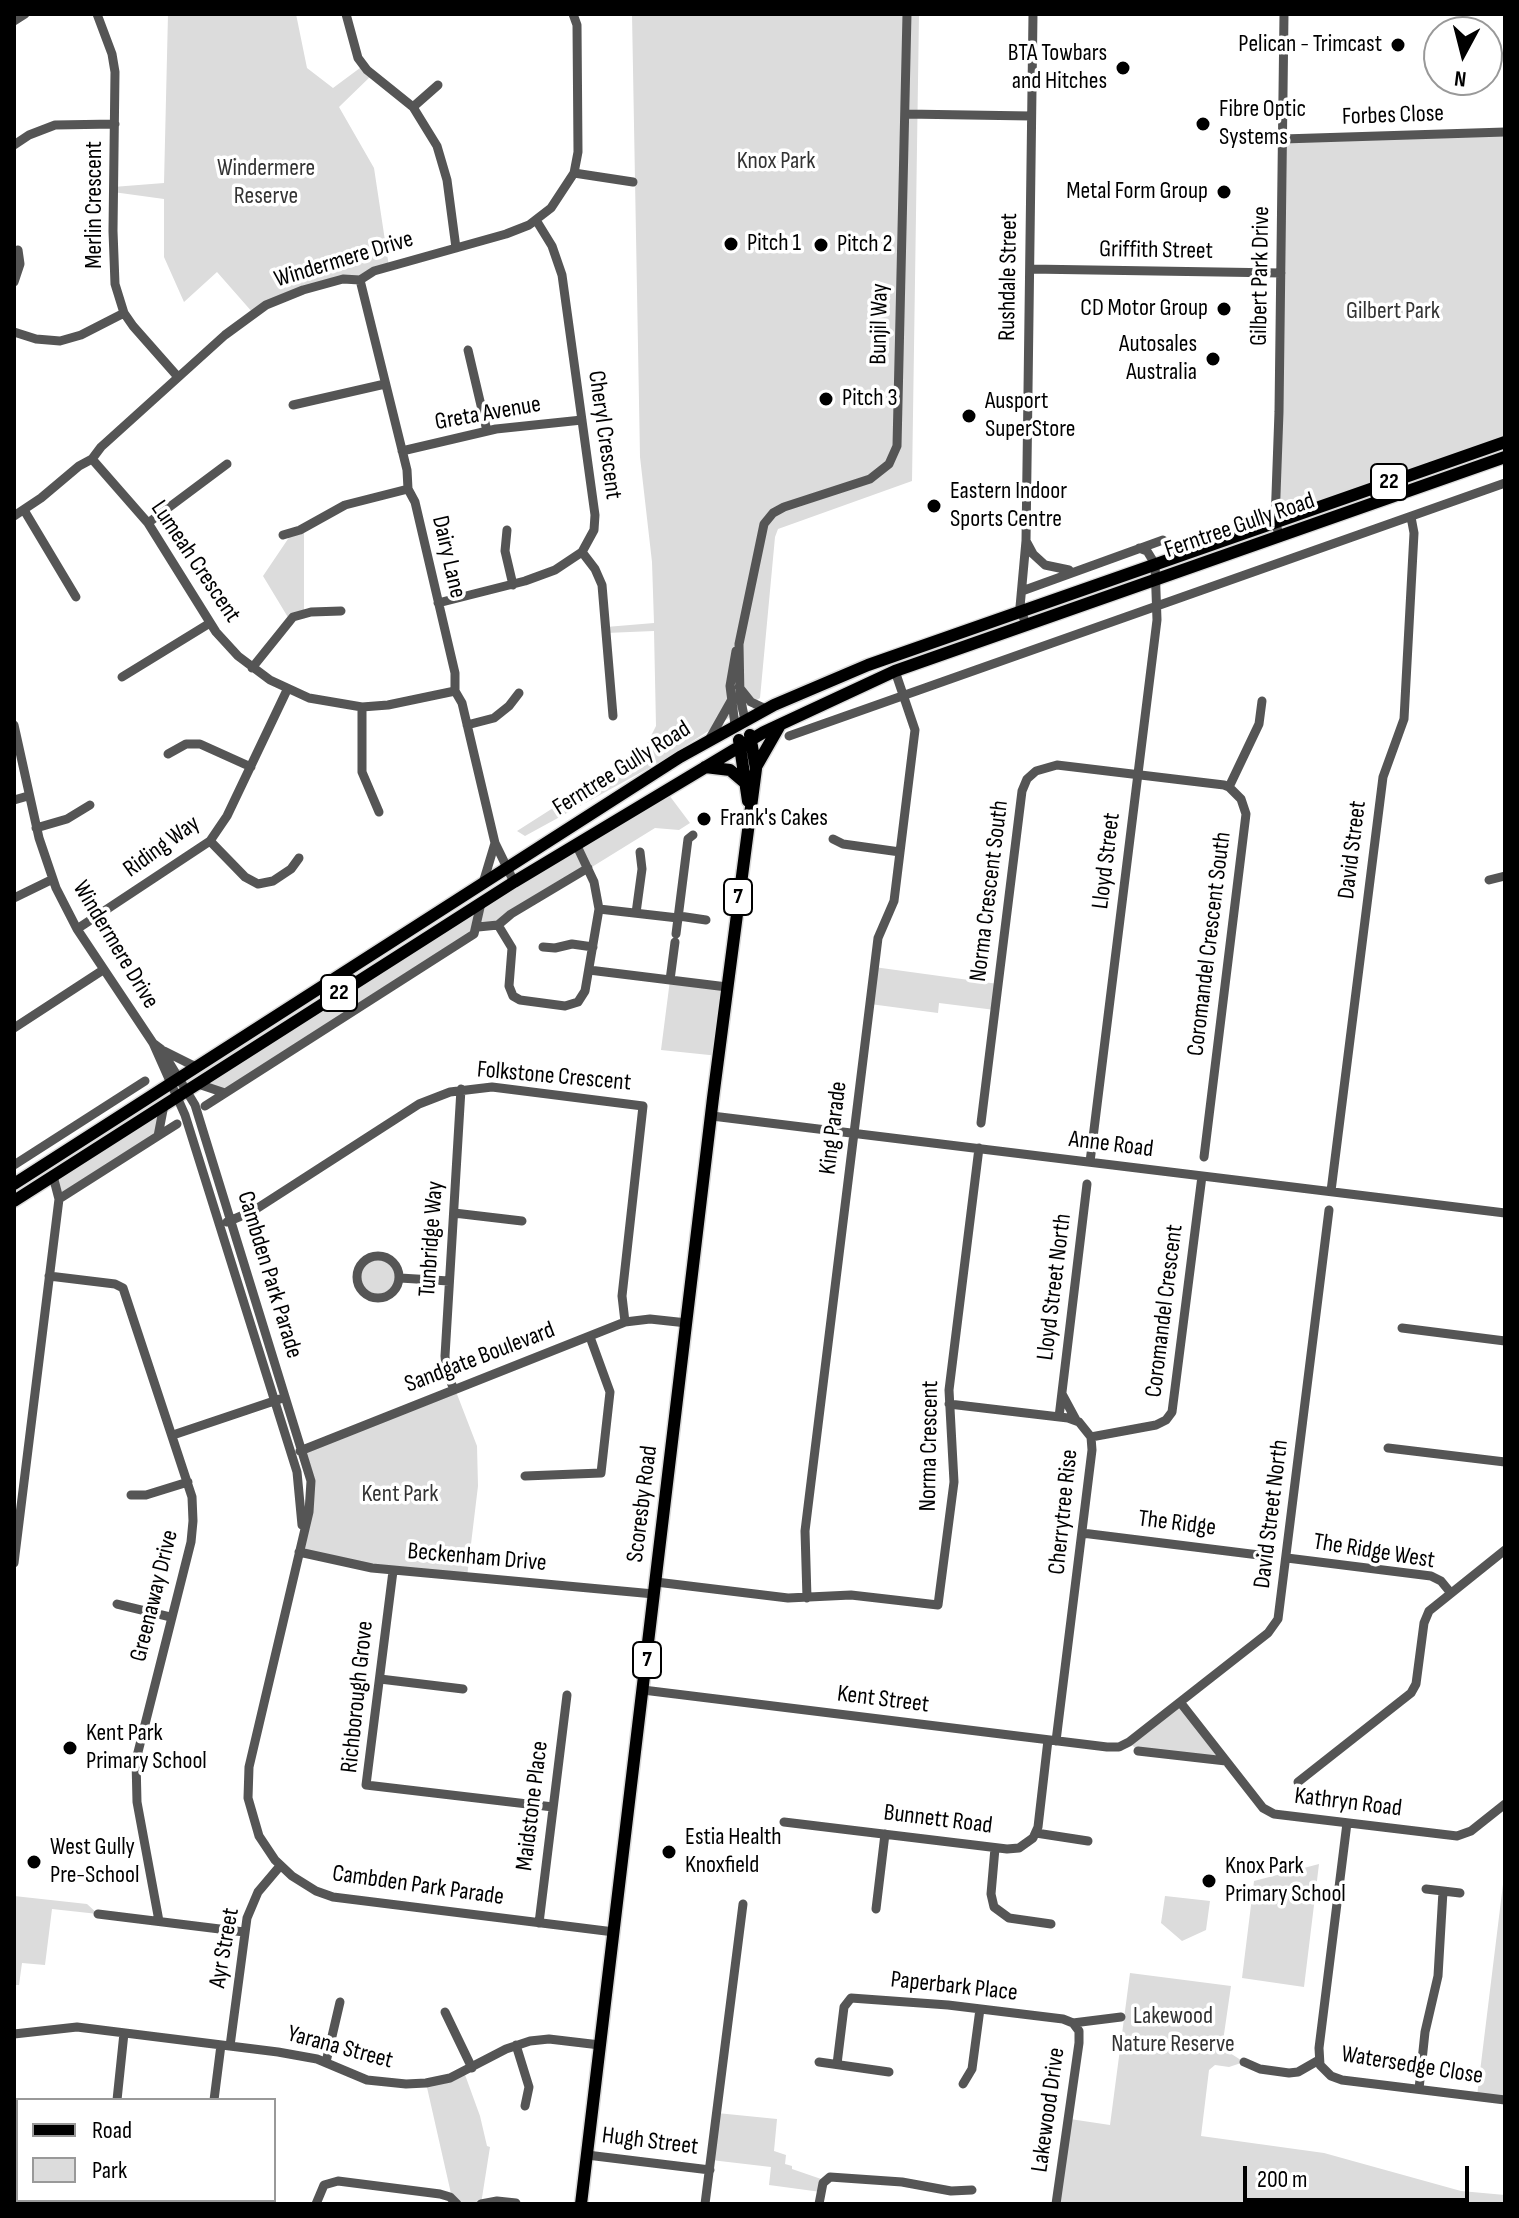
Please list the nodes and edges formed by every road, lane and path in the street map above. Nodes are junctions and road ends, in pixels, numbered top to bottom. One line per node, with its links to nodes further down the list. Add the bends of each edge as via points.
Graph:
1 (25, 14): 8 (street)
2 (97, 14): 13 (street, Merlin Crescent, via 112,54)
3 (346, 14): 10 (street, via 362,64)
4 (573, 14): 17 (street, Windermere Drive, via 579,141)
5 (907, 14): 11 (street, Bunjil Way)
6 (1033, 14): 12 (street, Rushdale Street)
7 (1284, 14): 15 (street, Gilbert Park Drive)
8 (14, 21)
9 (438, 85): 10 (street)
10 (413, 107): 20 (street, via 443,162)
11 (906, 114): 12 (street); 65 (street, Bunjil Way, via 897,446 889,464 870,479 784,507 766,520)
12 (1031, 116): 22 (street, Rushdale Street)
13 (115, 124): 16 (street, via 55,125); 26 (street, Merlin Crescent, via 113,262)
14 (1505, 132): 15 (street, Forbes Close)
15 (1283, 139): 23 (street, Gilbert Park Drive)
16 (14, 145)
17 (574, 173): 18 (street); 19 (street, Windermere Drive, via 557,201)
18 (633, 182)
19 (536, 220): 20 (street, Windermere Drive); 32 (street, Cheryl Crescent, via 560,267)
20 (456, 248): 24 (street, Windermere Drive)
21 (18, 250): 25 (street)
22 (1030, 269): 23 (street, Griffith Street); 50 (street, Rushdale Street)
23 (1281, 273): 44 (street, Gilbert Park Drive)
24 (360, 280): 29 (street, Windermere Drive, via 319,285 266,305); 30 (street, Dairy Lane)
25 (14, 282)
26 (124, 313): 27 (street, via 60,341); 29 (street, Merlin Crescent)
27 (14, 332)
28 (468, 350): 33 (street)
29 (178, 377): 37 (street, Windermere Drive)
30 (385, 384): 31 (street); 35 (street, Dairy Lane)
31 (293, 405)
32 (582, 420): 33 (street, Greta Avenue); 52 (street, Cheryl Crescent, via 595,522)
33 (487, 431): 35 (street, Greta Avenue)
34 (1505, 442): 36 (main road); 44 (main road, Ferntree Gully Road / 22)
35 (402, 451): 40 (street, Dairy Lane)
36 (1505, 456): 48 (main road, Ferntree Gully Road / 22)
37 (92, 459): 41 (street, Windermere Drive); 45 (street, Lumeah Crescent)
38 (227, 464): 45 (street)
39 (1505, 483): 43 (street, Ferntree Gully Road)
40 (408, 489): 47 (street, via 345,505); 59 (street, Dairy Lane)
41 (24, 510): 42 (street, Windermere Drive); 58 (street)
42 (14, 516)
43 (1411, 517): 60 (street, Ferntree Gully Road); 158 (street, David Street, via 1404,719 1383,777)
44 (1275, 522): 48 (street, Gilbert Park Drive); 53 (main road, Ferntree Gully Road / 22)
45 (148, 523): 63 (street, Lumeah Crescent)
46 (507, 530): 56 (street, via 505,551)
47 (283, 535)
48 (1280, 537): 55 (main road, Ferntree Gully Road / 22)
49 (1163, 540): 51 (street, Ferntree Gully Road)
50 (1026, 541): 54 (street, via 1045,565); 57 (street, Rushdale Street)
51 (1139, 548): 53 (street, Ferntree Gully Road); 54 (street, Ferntree Gully Road)
52 (582, 552): 56 (street, via 555,570); 78 (street, via 602,585)
53 (1155, 564): 55 (street, Lloyd Street); 62 (main road, Ferntree Gully Road / 22)
54 (1075, 570): 57 (street, Ferntree Gully Road)
55 (1156, 578): 60 (street, Lloyd Street); 64 (main road, Ferntree Gully Road / 22)
56 (513, 585): 59 (street)
57 (1022, 591): 62 (street, Rushdale Street)
58 (76, 597)
59 (438, 603): 71 (street, Dairy Lane)
60 (1157, 606): 73 (street, Ferntree Gully Road); 91 (street, Lloyd Street)
61 (341, 611): 66 (street, via 289,619)
62 (1021, 611): 64 (street, Rushdale Street); 77 (main road, Ferntree Gully Road / 22, via 868,665)
63 (210, 623): 66 (street, Lumeah Crescent); 68 (street)
64 (1026, 625): 67 (main road, Ferntree Gully Road / 22)
65 (739, 644): 69 (street, Bunjil Way); 74 (street, Bunjil Way, via 731,669)
66 (252, 668): 70 (street, Lumeah Crescent)
67 (895, 671): 73 (street, King Parade); 82 (main road, Ferntree Gully Road / 22)
68 (122, 677)
69 (739, 687): 77 (street, via 751,702); 79 (street, Bunjil Way)
70 (287, 690): 76 (street, Lumeah Crescent); 88 (street, Riding Way)
71 (455, 691): 76 (street, Lumeah Crescent); 81 (street, Dairy Lane)
72 (519, 693): 81 (street, via 494,718)
73 (905, 694): 83 (street, Ferntree Gully Road); 106 (street, King Parade, via 915,730)
74 (731, 701): 79 (street, Bunjil Way); 85 (street)
75 (1262, 701): 93 (street, via 1259,724)
76 (362, 707): 98 (street, via 362,772)
77 (766, 709): 79 (main road, Ferntree Gully Road / 22)
78 (613, 716)
79 (740, 723): 84 (main road, 7); 85 (main road, Ferntree Gully Road / 22); 86 (main road, 7)
80 (14, 725): 94 (street, Windermere Drive)
81 (467, 725): 103 (street, Dairy Lane)
82 (780, 725): 84 (main road, Ferntree Gully Road / 22); 90 (main road)
83 (789, 736)
84 (752, 738): 86 (main road, Ferntree Gully Road / 22); 90 (main road, Scoresby Road / 7)
85 (709, 740): 109 (main road, Ferntree Gully Road / 22)
86 (740, 745): 89 (main road, Ferntree Gully Road / 22); 92 (main road, Scoresby Road / 7)
87 (168, 754): 88 (street, via 195,743)
88 (251, 767): 102 (street, Riding Way)
89 (705, 767): 92 (main road, via 730,770); 104 (main road, Ferntree Gully Road / 22)
90 (756, 769): 97 (main road, Scoresby Road / 7)
91 (1138, 775): 93 (street); 144 (street, Norma Crescent South, via 1057,765 1036,771 1024,783); 151 (street, Lloyd Street)
92 (744, 782): 97 (main road, Scoresby Road / 7)
93 (1229, 787): 150 (street, Coromandel Crescent South, via 1244,804 1246,822)
94 (28, 796): 95 (street); 99 (street, Windermere Drive)
95 (14, 800)
96 (90, 805): 99 (street)
97 (749, 808): 129 (main road, Scoresby Road / 7)
98 (379, 812)
99 (36, 828): 111 (street, Windermere Drive)
100 (693, 835): 119 (street, via 688,839)
101 (833, 839): 106 (street)
102 (210, 841): 107 (street, via 258,884 273,881); 123 (street, Riding Way)
103 (495, 843): 109 (street, Dairy Lane); 114 (street)
104 (576, 844): 108 (street); 113 (main road, Ferntree Gully Road / 22)
105 (640, 852): 118 (street)
106 (900, 852): 147 (street, King Parade, via 893,906 878,938)
107 (299, 858)
108 (588, 868): 117 (street); 121 (street)
109 (506, 869): 113 (street, Dairy Lane); 114 (main road, Ferntree Gully Road / 22)
110 (1505, 876): 112 (street)
111 (53, 879): 115 (street); 123 (street, Windermere Drive)
112 (1489, 880)
113 (514, 882): 116 (main road, Ferntree Gully Road / 22)
114 (483, 883): 132 (main road, Ferntree Gully Road / 22)
115 (14, 898)
116 (481, 903): 122 (street); 137 (main road, Ferntree Gully Road / 22)
117 (599, 909): 118 (street); 125 (street)
118 (636, 913): 119 (street)
119 (678, 917): 120 (street); 128 (street)
120 (706, 920)
121 (498, 925): 122 (street); 127 (street, via 511,945 510,989 517,999 576,1004)
122 (478, 927): 138 (street)
123 (77, 929): 126 (street, Windermere Drive)
124 (543, 947): 125 (street)
125 (593, 947): 127 (street)
126 (103, 970): 130 (street); 131 (street, Windermere Drive)
127 (589, 970): 128 (street)
128 (670, 980): 129 (street)
129 (727, 987): 142 (main road, Scoresby Road / 7)
130 (14, 1028)
131 (157, 1046): 132 (street, Windermere Drive); 133 (street, Windermere Drive)
132 (196, 1067): 133 (main road, Ferntree Gully Road / 22)
133 (175, 1080): 137 (street, Windermere Drive); 139 (main road, Ferntree Gully Road / 22)
134 (145, 1081): 135 (street)
135 (132, 1089): 139 (street); 152 (street)
136 (461, 1089): 162 (street, Tunbridge Way); 164 (street, Folkstone Crescent, via 419,1104); 170 (street, Folkstone Crescent, via 492,1087 643,1106 622,1300)
137 (188, 1091): 138 (street); 140 (main road, Ferntree Gully Road / 22); 143 (street, Cambden Park Parade); 146 (street, Cambden Park Parade)
138 (225, 1093): 141 (street)
139 (154, 1094): 155 (main road, Ferntree Gully Road / 22)
140 (164, 1105): 148 (street); 153 (main road, Ferntree Gully Road / 22)
141 (205, 1106)
142 (712, 1116): 147 (street, Anne Road); 171 (main road, Scoresby Road / 7)
143 (200, 1119): 146 (street); 164 (street, Cambden Park Parade)
144 (981, 1123)
145 (177, 1124): 148 (street)
146 (188, 1124): 166 (street, Cambden Park Parade)
147 (854, 1133): 149 (street, Anne Road); 201 (street, King Parade, via 805,1531)
148 (158, 1136): 159 (street)
149 (979, 1148): 151 (street, Anne Road); 179 (street, Norma Crescent)
150 (1204, 1157)
151 (1090, 1162): 154 (street, Anne Road)
152 (14, 1165)
153 (53, 1176): 157 (main road, Ferntree Gully Road / 22); 159 (street)
154 (1202, 1176): 158 (street, Anne Road); 183 (street, Coromandel Crescent, via 1172,1412 1156,1425)
155 (14, 1184)
156 (1087, 1184): 176 (street, Lloyd Street North)
157 (39, 1185): 159 (street); 160 (main road, Ferntree Gully Road / 22)
158 (1331, 1191): 163 (street, Anne Road)
159 (57, 1195): 167 (street)
160 (14, 1201)
161 (1329, 1210): 196 (street, David Street North)
162 (454, 1213): 165 (street); 169 (street, Tunbridge Way)
163 (1505, 1213)
164 (232, 1220): 166 (street, Folkstone Crescent); 177 (street, Cambden Park Parade)
165 (522, 1221)
166 (220, 1224): 178 (street, Cambden Park Parade)
167 (49, 1276): 182 (street, Greenaway Drive, via 125,1284); 197 (street)
168 (400, 1278): 168 (street, via 394,1292 381,1298 367,1295 357,1277 366,1260 379,1256 392,1261); 169 (street)
169 (449, 1281): 175 (street, Tunbridge Way, via 445,1356)
170 (625, 1322): 171 (street, Sandgate Boulevard); 173 (street, Sandgate Boulevard)
171 (687, 1323): 199 (main road, Scoresby Road / 7)
172 (1402, 1328): 174 (street)
173 (590, 1337): 175 (street, Sandgate Boulevard); 188 (street, via 610,1392 601,1473)
174 (1505, 1341)
175 (454, 1390): 185 (street, Sandgate Boulevard)
176 (1062, 1394): 180 (street, Lloyd Street North); 181 (street, Lloyd Street North)
177 (286, 1397): 178 (street); 185 (street, Cambden Park Parade)
178 (275, 1401): 182 (street); 186 (street, Cambden Park Parade)
179 (949, 1404): 180 (street, Cherrytree Rise); 201 (street, Norma Crescent, via 954,1482 938,1605 851,1595)
180 (1059, 1417): 181 (street, Cherrytree Rise)
181 (1076, 1420): 183 (street, Cherrytree Rise)
182 (173, 1435): 189 (street, Greenaway Drive)
183 (1091, 1437): 191 (street, Cherrytree Rise)
184 (1388, 1448): 187 (street)
185 (303, 1450): 186 (street, Sandgate Boulevard); 192 (street, Cambden Park Parade, via 311,1496)
186 (292, 1454): 192 (street, Cambden Park Parade, via 301,1492)
187 (1505, 1462)
188 (525, 1476)
189 (188, 1482): 190 (street); 203 (street, Greenaway Drive, via 193,1529)
190 (131, 1495)
191 (1082, 1533): 195 (street, The Ridge); 209 (street, Cherrytree Rise)
192 (302, 1536): 194 (street, Cambden Park Parade)
193 (1505, 1550): 200 (street)
194 (299, 1552): 198 (street, Beckenham Drive); 222 (street, Cambden Park Parade, via 248,1774 252,1818)
195 (1267, 1556)
196 (1287, 1558): 200 (street, The Ridge West, via 1431,1576); 208 (street, David Street North, via 1274,1627)
197 (14, 1563)
198 (393, 1571): 199 (street, Beckenham Drive); 204 (street, Richborough Grove)
199 (655, 1588): 201 (street, Norma Crescent); 206 (main road, Scoresby Road / 7)
200 (1450, 1592): 213 (street, via 1426,1618 1411,1693)
201 (807, 1598)
202 (117, 1604): 203 (street)
203 (171, 1617): 229 (street, Greenaway Drive, via 135,1767)
204 (380, 1679): 205 (street); 215 (street, Richborough Grove, via 366,1785)
205 (463, 1689)
206 (643, 1690): 209 (street, Kent Street); 233 (main road, Scoresby Road / 7)
207 (567, 1695): 215 (street, Maidstone Place)
208 (1180, 1702): 210 (street, David Street North); 212 (street, Kathryn Road)
209 (1052, 1740): 210 (street, Kent Street); 218 (street)
210 (1119, 1747)
211 (1138, 1751): 212 (street)
212 (1226, 1761): 217 (street, Kathryn Road, via 1268,1811)
213 (1298, 1782)
214 (1505, 1804): 217 (street, Kathryn Road, via 1457,1836)
215 (553, 1807): 230 (street, Maidstone Place)
216 (784, 1822): 219 (street, Bunnett Road)
217 (1347, 1823): 244 (street, Watersedge Close)
218 (1036, 1833): 220 (street); 221 (street, Bunnett Road, via 1019,1848)
219 (885, 1834): 221 (street, Bunnett Road); 227 (street)
220 (1088, 1841)
221 (995, 1848): 231 (street, via 994,1907 1009,1918)
222 (280, 1866): 230 (street, Cambden Park Parade, via 307,1887 342,1900); 232 (street, Ayr Street, via 256,1897)
223 (1426, 1889): 224 (street)
224 (1443, 1891): 225 (street); 252 (street, via 1438,1976)
225 (1460, 1893)
226 (743, 1904): 258 (street)
227 (876, 1909)
228 (98, 1914): 229 (street)
229 (159, 1921): 232 (street)
230 (539, 1923): 233 (street, Cambden Park Parade)
231 (1051, 1924)
232 (244, 1932): 241 (street, Ayr Street)
233 (614, 1932): 243 (main road, Scoresby Road / 7)
234 (340, 2002): 245 (street)
235 (980, 2009): 238 (street, Paperbark Place); 248 (street, Paperbark Place, via 849,1998); 251 (street, via 972,2069)
236 (445, 2012): 249 (street)
237 (1121, 2017): 238 (street, Paperbark Place)
238 (1073, 2023): 267 (street, Lakewood Drive, via 1079,2043)
239 (124, 2033): 240 (street, Yarana Street, via 77,2027); 241 (street, Yarana Street); 253 (street)
240 (14, 2034)
241 (226, 2045): 245 (street, Yarana Street); 254 (street, Ayr Street)
242 (516, 2045): 243 (street, Yarana Street, via 549,2039); 249 (street, Yarana Street); 256 (street, via 529,2087)
243 (600, 2045): 257 (main road, Scoresby Road / 7)
244 (1319, 2060): 247 (street, via 1291,2073); 252 (street, Watersedge Close, via 1336,2078)
245 (326, 2062): 249 (street, Yarana Street, via 367,2080 395,2084 435,2082)
246 (819, 2062): 248 (street)
247 (1244, 2062)
248 (837, 2064): 250 (street)
249 (472, 2068)
250 (889, 2072)
251 (963, 2084)
252 (1419, 2089): 255 (street, Watersedge Close)
253 (117, 2098)
254 (214, 2098)
255 (1505, 2100)
256 (525, 2106)
257 (587, 2155): 258 (street, Hugh Street); 264 (main road, Scoresby Road / 7)
258 (710, 2170): 265 (street)
259 (972, 2190): 266 (street, via 830,2177 823,2183)
260 (516, 2203): 263 (street)
261 (316, 2204): 262 (street, via 324,2185 338,2181 440,2194)
262 (457, 2204)
263 (481, 2204)
264 (581, 2204)
265 (705, 2204)
266 (819, 2204)
267 (1056, 2204)

